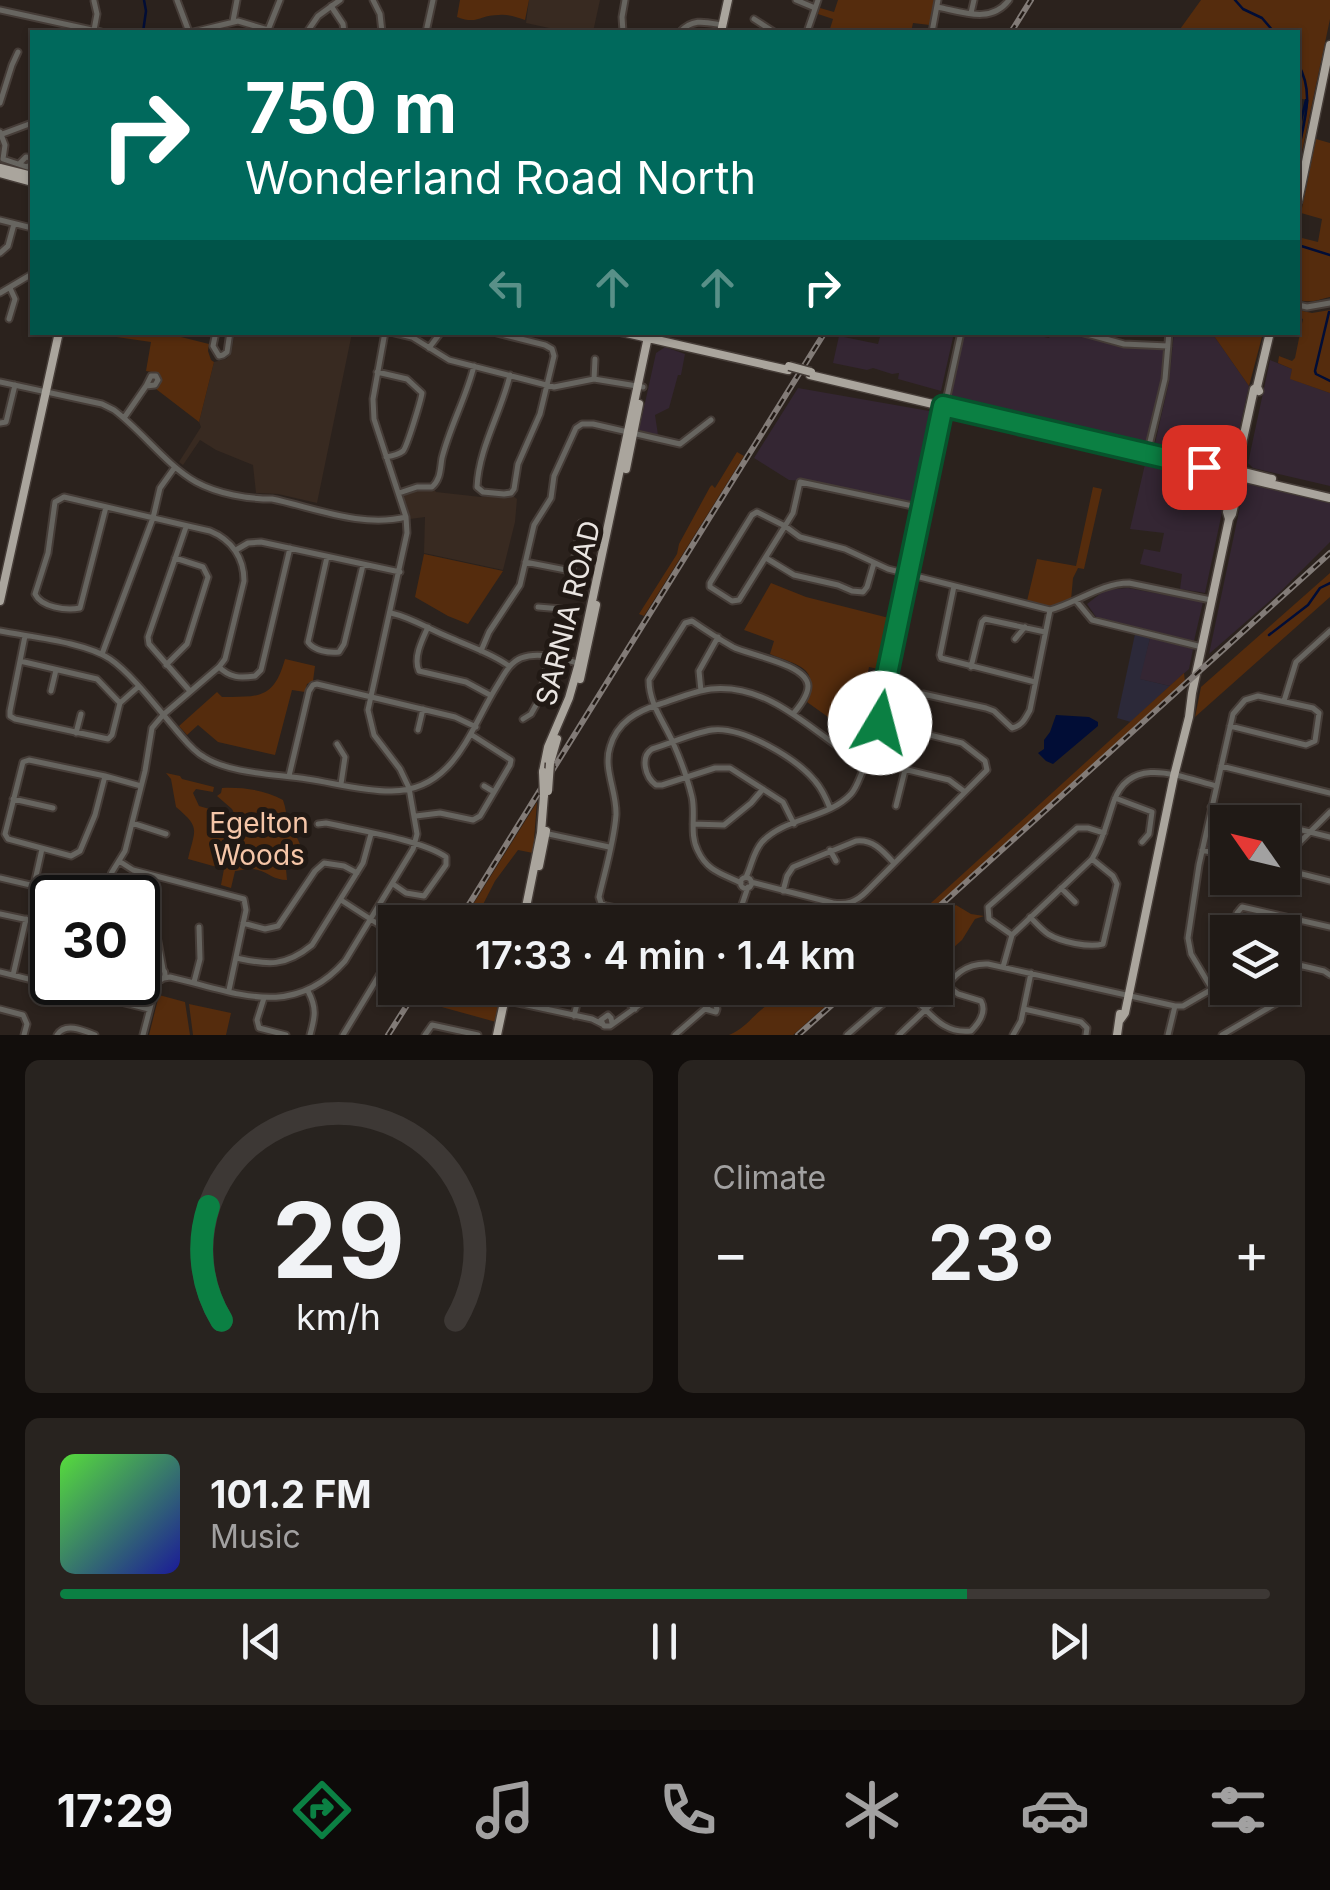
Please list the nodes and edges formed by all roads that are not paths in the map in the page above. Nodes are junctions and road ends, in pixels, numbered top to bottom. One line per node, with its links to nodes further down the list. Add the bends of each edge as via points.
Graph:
1 (177, 0): 24 (street)
2 (237, 0): 20 (street)
3 (280, 0): 27 (street)
4 (340, 0): 15 (street)
5 (433, 0): 31 (street)
6 (625, 0): 32 (street)
7 (726, 0): 21 (main road)
8 (796, 0): 16 (street)
9 (818, 0): 16 (street)
10 (974, 0): 18 (street)
11 (1010, 0): 18 (street, via 998,12)
12 (94, 1): 23 (street)
13 (376, 2): 30 (street)
14 (938, 4): 18 (street); 36 (street)
15 (331, 6): 28 (street); 29 (street)
16 (815, 8): 35 (street)
17 (0, 10): 22 (street)
18 (971, 13)
19 (754, 19): 34 (street)
20 (232, 22): 25 (street); 26 (street)
21 (719, 29): 33 (street, via 699,21)
22 (87, 30)
23 (96, 30)
24 (190, 30)
25 (199, 30)
26 (265, 30)
27 (267, 30)
28 (308, 30)
29 (344, 30)
30 (382, 30)
31 (426, 30)
32 (623, 30)
33 (682, 30)
34 (771, 30)
35 (808, 30)
36 (932, 30)
37 (1330, 46): 45 (main road)
38 (18, 52): 39 (street)
39 (0, 103)
40 (30, 123): 41 (street)
41 (0, 134): 42 (street, via 3,159)
42 (30, 159)
43 (0, 170): 44 (main road)
44 (30, 179)
45 (1300, 190)
46 (0, 220): 47 (street)
47 (14, 224): 48 (street); 49 (street)
48 (30, 228)
49 (0, 253)
50 (30, 275): 51 (street)
51 (10, 288): 52 (street); 55 (street, via 15,299)
52 (0, 293)
53 (1330, 304): 54 (street)
54 (1300, 305)
55 (9, 319)
56 (58, 335): 80 (main road)
57 (215, 335): 58 (street, via 218,356 224,356)
58 (229, 335)
59 (387, 335): 72 (street)
60 (402, 335): 69 (street)
61 (439, 335): 69 (street)
62 (505, 335): 77 (street, via 552,349)
63 (649, 335): 79 (main road, SARNIA ROAD); 81 (main road, bridge)
64 (959, 335): 81 (street)
65 (1091, 335): 68 (street)
66 (1169, 335): 68 (street)
67 (1269, 335): 89 (main road)
68 (1168, 346): 86 (street)
69 (429, 348): 71 (street)
70 (595, 359): 74 (street)
71 (474, 366): 73 (street); 90 (street, via 438,480)
72 (377, 372): 87 (street, via 373,411); 87 (street, via 407,379 422,393 406,448)
73 (510, 375): 77 (street); 77 (street, via 480,460 480,491 514,489)
74 (594, 380): 77 (street); 79 (street)
75 (0, 382): 76 (street)
76 (15, 385): 80 (street); 84 (street, via 8,418)
77 (547, 385)
78 (146, 386): 82 (street)
79 (640, 387): 85 (main road, SARNIA ROAD)
80 (46, 392): 82 (street, via 102,404); 111 (main road)
81 (944, 404): 86 (main road); 93 (street)
82 (124, 418): 88 (street)
83 (711, 420): 85 (street, via 680,444)
84 (0, 423)
85 (630, 434): 104 (street, via 586,424 576,428); 130 (main road, SARNIA ROAD)
86 (1148, 452): 89 (main road)
87 (386, 457): 90 (street)
88 (176, 466): 94 (street, via 212,489 368,520); 95 (street, via 160,488)
89 (1238, 473): 91 (main road); 110 (main road)
90 (399, 494): 94 (street)
91 (1330, 495)
92 (106, 507): 92 (street, via 80,608 36,600 55,502 64,497); 95 (street)
93 (922, 508): 98 (street, via 800,482); 108 (street)
94 (406, 517): 107 (street)
95 (153, 518): 97 (street); 126 (street)
96 (581, 523): 104 (street, via 571,571)
97 (187, 526): 100 (street, via 218,534); 102 (street)
98 (785, 526): 103 (street); 103 (street, via 752,514 710,587 739,600); 105 (street)
99 (290, 548): 100 (street, via 254,541); 101 (street); 132 (street, via 261,670 240,678)
100 (236, 550): 132 (street, via 244,582)
101 (328, 557): 106 (street); 106 (street, via 308,642 332,653 344,644)
102 (175, 558): 129 (street, via 148,631 149,644); 129 (street, via 203,566 208,577 187,644)
103 (766, 558): 105 (street, via 794,575 856,592 866,587)
104 (525, 562): 125 (street, via 520,584)
105 (874, 563): 108 (street)
106 (363, 565): 107 (street)
107 (400, 572): 115 (street)
108 (908, 574): 109 (street); 150 (street)
109 (954, 586): 114 (street); 133 (street, via 940,654)
110 (1212, 600): 112 (street, via 1129,583); 124 (main road)
111 (0, 601)
112 (1077, 602): 114 (street); 124 (street, via 1092,620)
113 (538, 607): 127 (street, via 565,614)
114 (1050, 610): 120 (street)
115 (391, 612): 116 (street); 141 (street)
116 (428, 627): 125 (street); 140 (street, via 419,671)
117 (1026, 627): 120 (street); 123 (street); 133 (street, via 986,619)
118 (0, 631): 121 (street)
119 (1330, 631): 142 (street, via 1296,662)
120 (1045, 632): 135 (street)
121 (25, 636): 126 (street); 128 (street)
122 (718, 638): 138 (street, via 699,671); 144 (street, via 685,623 649,680); 147 (street, via 802,675 808,689)
123 (1015, 639)
124 (1202, 647): 164 (main road)
125 (481, 650): 131 (street)
126 (102, 654): 136 (street)
127 (550, 657): 130 (street); 131 (street, via 531,655); 149 (street, via 540,698)
128 (20, 661): 134 (street); 155 (street, via 10,716)
129 (166, 664): 139 (street)
130 (581, 664): 174 (main road, SARNIA ROAD, bridge, via 554,744); 174 (main road, SARNIA ROAD, bridge, via 548,746)
131 (509, 666): 140 (street)
132 (219, 667): 139 (street)
133 (971, 667): 135 (street)
134 (56, 670): 137 (street); 143 (street, via 97,679)
135 (1035, 682): 154 (street, via 1030,710 1018,727 986,708 923,694)
136 (138, 687): 143 (street); 148 (street)
137 (51, 691)
138 (701, 691): 144 (street); 147 (street, via 753,694)
139 (190, 692): 148 (street)
140 (491, 695): 152 (street)
141 (370, 697): 145 (street); 163 (street, via 310,687); 170 (street, via 374,735)
142 (1284, 701): 151 (street, via 1245,700); 151 (street, via 1319,713 1311,744)
143 (120, 703): 155 (street, via 108,739)
144 (654, 706): 157 (street); 199 (street, via 630,717 610,746 616,810)
145 (423, 709): 152 (street); 153 (street)
146 (80, 714): 155 (street)
147 (793, 714): 159 (street)
148 (163, 715): 163 (street, via 210,760); 167 (street, via 149,734)
149 (523, 719)
150 (877, 722): 154 (street); 159 (street)
151 (1230, 726): 160 (street)
152 (476, 727): 156 (street)
153 (418, 730)
154 (914, 731): 173 (street, via 962,742 985,762 985,773)
155 (76, 732)
156 (472, 735): 170 (street, via 441,773); 172 (street, via 511,760)
157 (673, 743): 165 (street); 165 (street, via 646,753 649,777 659,785); 181 (street, via 710,730 748,734 813,778)
158 (337, 744): 166 (street, via 345,757)
159 (865, 762): 161 (street); 181 (street, via 852,794)
160 (1221, 766): 169 (street); 175 (street)
161 (906, 770): 173 (street, via 949,780); 179 (street)
162 (105, 776): 167 (street); 177 (street, via 29,760 21,765); 200 (street, via 80,851 71,856)
163 (289, 776): 166 (street)
164 (1174, 776): 169 (street); 176 (street, via 1138,774); 255 (main road)
165 (685, 778): 171 (street, via 728,768); 187 (street)
166 (341, 784): 170 (street)
167 (141, 786): 185 (street)
168 (484, 786): 172 (street)
169 (1216, 786): 178 (street)
170 (410, 788): 183 (street)
171 (763, 788): 187 (street, via 724,825); 188 (street, via 787,807)
172 (494, 792): 183 (street, via 473,820)
173 (965, 792): 207 (street)
174 (546, 793): 191 (main road, SARNIA ROAD)
175 (1330, 793)
176 (1115, 798): 192 (street); 197 (street, via 1152,812)
177 (13, 799): 180 (street); 200 (street, via 6,834)
178 (1212, 805)
179 (896, 806)
180 (53, 808)
181 (830, 808): 188 (street)
182 (1330, 812): 190 (street)
183 (416, 816): 198 (street)
184 (1210, 816): 202 (street)
185 (132, 823): 193 (street); 205 (street)
186 (318, 824): 194 (street)
187 (693, 824): 213 (street, via 705,863)
188 (794, 824): 213 (street, via 762,842)
189 (1300, 830): 190 (street)
190 (1308, 832): 195 (street); 196 (street)
191 (544, 833): 199 (street); 221 (main road, SARNIA ROAD)
192 (1104, 833): 204 (street); 236 (street, via 1076,828 988,907 989,919)
193 (166, 834)
194 (371, 834): 198 (street); 208 (street)
195 (1330, 837)
196 (1300, 841)
197 (1142, 842)
198 (415, 844): 216 (street); 216 (street, via 444,854 446,865 424,896)
199 (609, 847): 222 (street, via 599,897)
200 (42, 849): 210 (street)
201 (830, 850): 206 (street); 207 (street, via 864,840); 218 (street, via 793,868)
202 (1202, 850): 203 (street); 250 (street, via 1188,938)
203 (1210, 852)
204 (1092, 859): 217 (street); 227 (street, via 1117,884 1103,944 1056,938)
205 (119, 861): 211 (street); 232 (street, via 249,898)
206 (836, 861)
207 (894, 863): 218 (street, via 847,904)
208 (357, 873): 219 (street); 232 (street, via 324,863 278,926)
209 (1300, 874): 214 (street)
210 (36, 875)
211 (111, 875)
212 (0, 878): 215 (street)
213 (747, 881): 218 (street); 223 (street)
214 (1330, 881)
215 (30, 884)
216 (393, 884): 229 (street)
217 (1061, 888): 220 (street); 227 (street)
218 (783, 892)
219 (341, 900): 229 (street); 237 (street, via 300,955 266,964)
220 (1075, 902)
221 (528, 905)
222 (613, 905)
223 (741, 905)
224 (0, 914): 228 (street)
225 (1237, 915): 226 (street, via 1242,906)
226 (1280, 915)
227 (1030, 917): 236 (street)
228 (26, 919): 230 (street); 244 (street)
229 (371, 919): 233 (street); 252 (street, via 332,976)
230 (30, 920)
231 (1300, 920): 235 (street)
232 (243, 923): 237 (street)
233 (378, 924)
234 (199, 927): 249 (street)
235 (1330, 927)
236 (1012, 935): 240 (street)
237 (236, 958): 251 (street)
238 (160, 965): 243 (street)
239 (1300, 965): 245 (street)
240 (1003, 968): 242 (street); 246 (street, via 972,964)
241 (0, 972): 244 (street)
242 (1031, 973): 255 (street); 268 (street)
243 (161, 974): 249 (street); 270 (street)
244 (13, 975): 247 (street)
245 (1330, 976)
246 (953, 977)
247 (30, 978)
248 (378, 978): 284 (street)
249 (194, 982): 251 (street)
250 (1210, 987)
251 (228, 990): 256 (street)
252 (308, 990): 256 (street); 283 (street, via 316,1012)
253 (953, 990): 271 (street, via 980,1002 984,1013 975,1026 956,1032)
254 (1210, 991): 266 (street)
255 (1126, 995): 266 (street); 294 (main road)
256 (264, 998): 282 (street, via 259,1028)
257 (131, 1005): 270 (street)
258 (503, 1005): 288 (main road)
259 (526, 1005): 272 (street)
260 (576, 1005): 272 (street)
261 (631, 1005): 267 (street)
262 (640, 1005): 267 (street)
263 (710, 1005): 277 (street)
264 (928, 1005): 271 (street)
265 (1272, 1005): 296 (street)
266 (1174, 1006): 295 (street)
267 (635, 1009): 273 (street)
268 (1024, 1009): 292 (street); 293 (street, via 1081,1022)
269 (0, 1010): 278 (street, via 22,1015)
270 (149, 1010): 281 (street)
271 (924, 1010): 290 (street, via 900,988); 291 (street)
272 (574, 1016): 273 (street)
273 (609, 1022): 289 (street)
274 (436, 1026): 275 (street); 285 (street); 286 (street)
275 (448, 1032): 276 (street)
276 (464, 1034): 287 (street)
277 (677, 1034)
278 (24, 1035)
279 (57, 1035): 280 (street, via 66,1027)
280 (95, 1035)
281 (143, 1035)
282 (286, 1035)
283 (310, 1035)
284 (343, 1035)
285 (425, 1035)
286 (434, 1035)
287 (478, 1035)
288 (497, 1035)
289 (607, 1035)
290 (847, 1035)
291 (899, 1035)
292 (1012, 1035)
293 (1086, 1035)
294 (1117, 1035)
295 (1168, 1035)
296 (1222, 1035)

